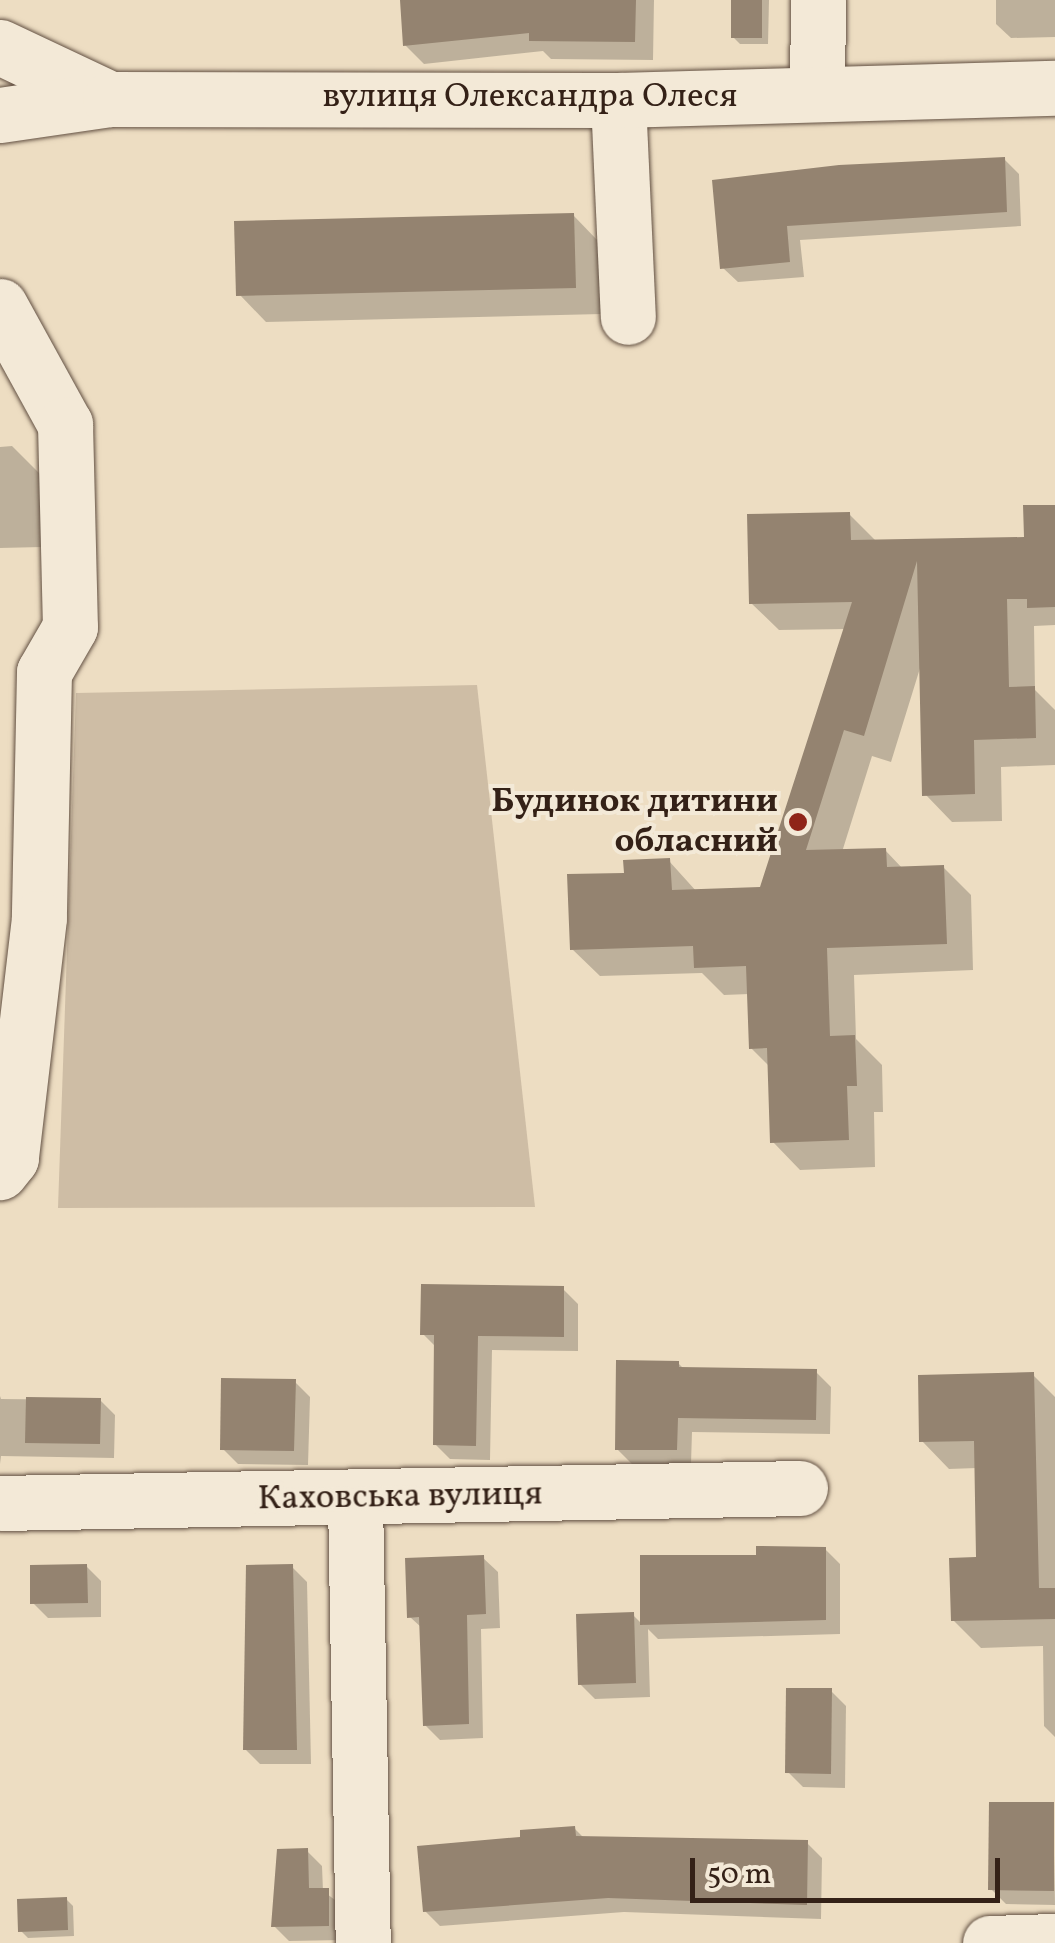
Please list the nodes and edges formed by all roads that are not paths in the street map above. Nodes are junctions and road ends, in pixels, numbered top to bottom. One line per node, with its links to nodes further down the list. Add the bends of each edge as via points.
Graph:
1 (818, 0): 4 (street)
2 (0, 47): 5 (street)
3 (1055, 88): 4 (street, вулиця Олександра Олеся)
4 (817, 94): 6 (street, вулиця Олександра Олеся)
5 (110, 99): 6 (street, вулиця Олександра Олеся); 7 (street, вулиця Олександра Олеся)
6 (618, 100): 9 (street)
7 (3, 115)
8 (0, 306): 10 (street, via 65,424 70,627 44,672 39,918 10,1158)
9 (628, 317)
10 (0, 1172)
11 (800, 1488): 12 (street, Каховська вулиця)
12 (355, 1499): 13 (street, Каховська вулиця); 15 (street)
13 (0, 1503)
14 (1055, 1941): 16 (street)
15 (364, 1943)
16 (990, 1943)

